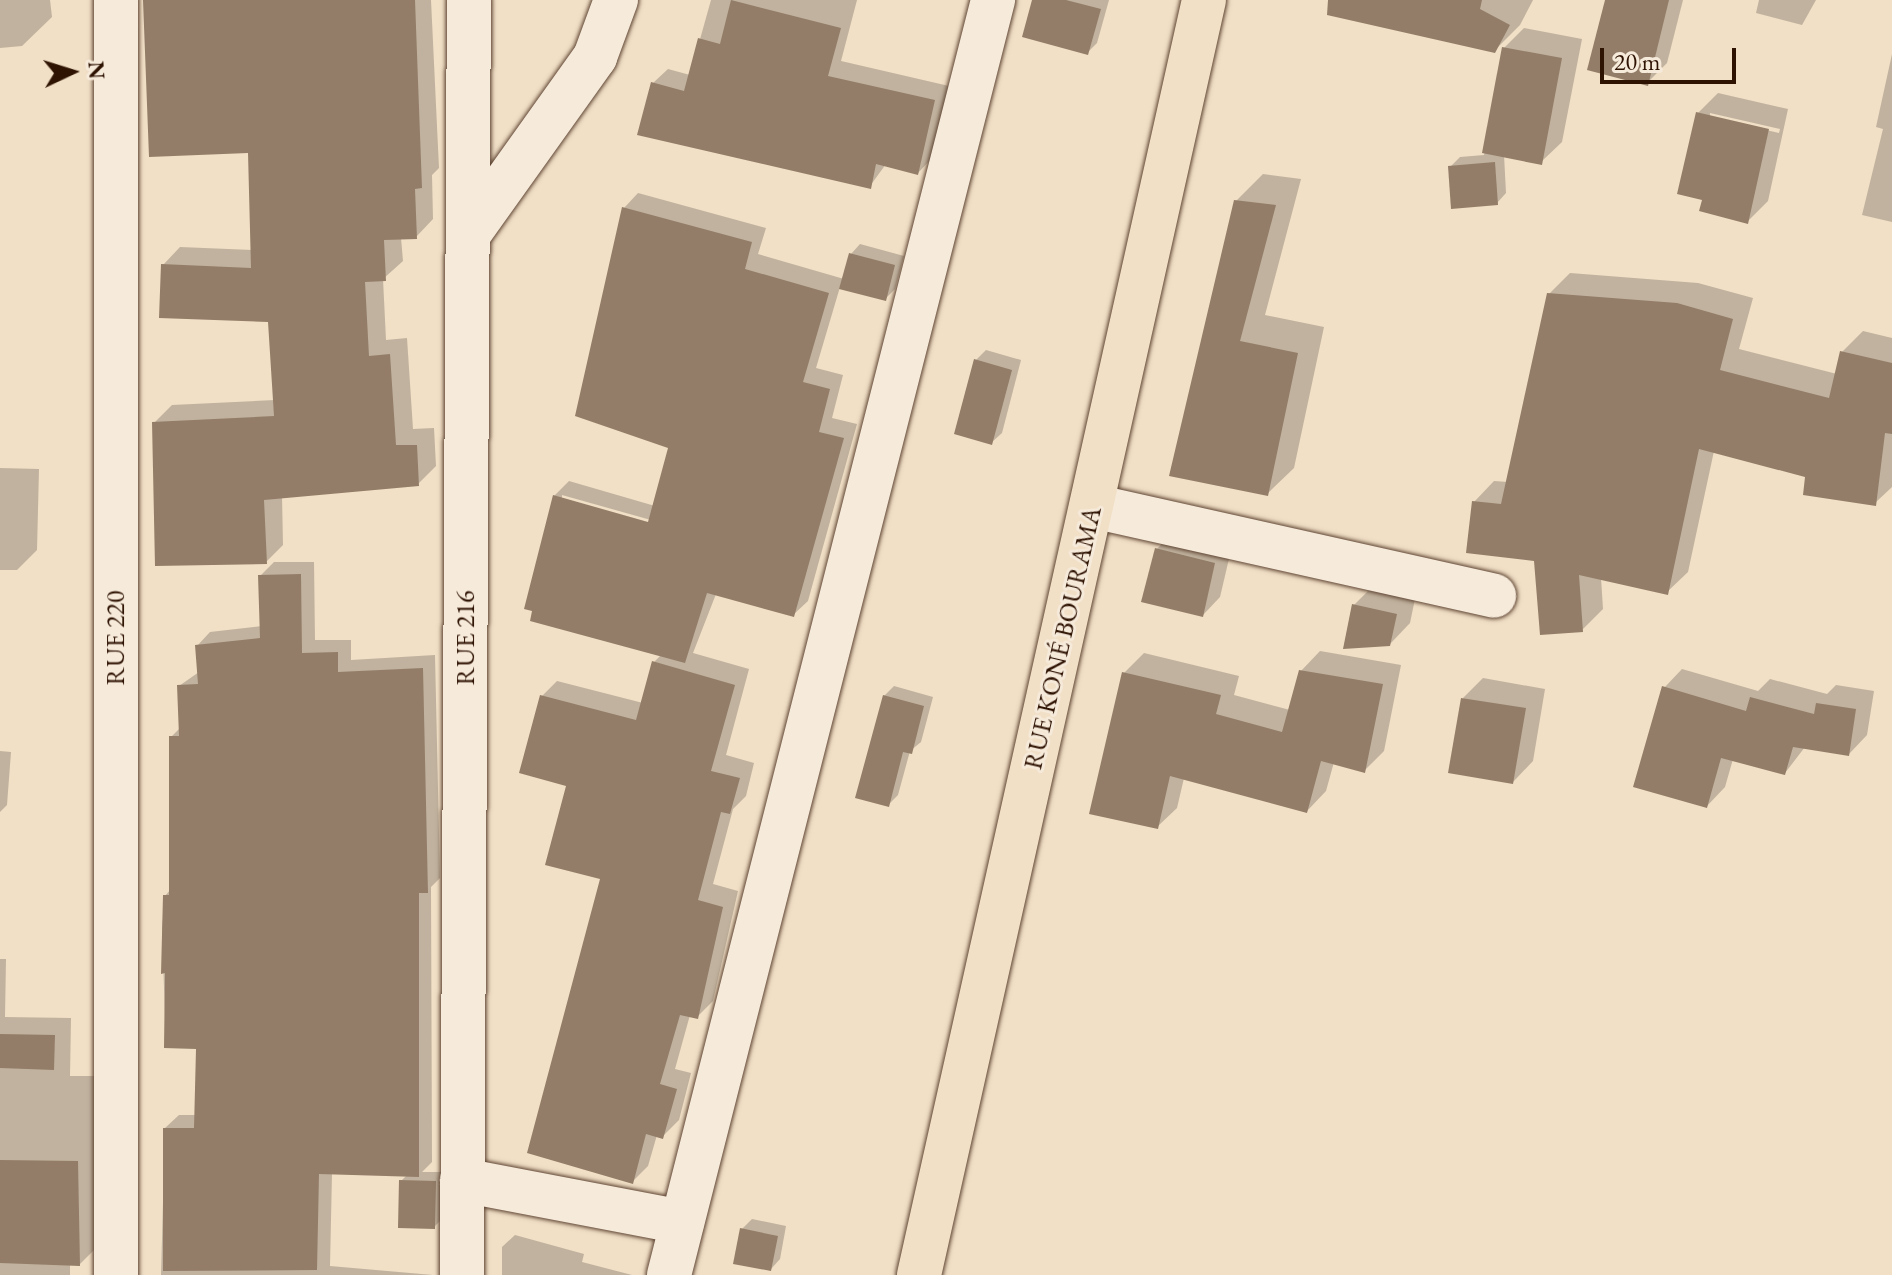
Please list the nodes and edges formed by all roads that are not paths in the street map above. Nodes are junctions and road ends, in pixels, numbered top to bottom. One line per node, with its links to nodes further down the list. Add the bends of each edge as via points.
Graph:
1 (116, 0): 11 (street, RUE 220)
2 (469, 0): 6 (street, RUE 216)
3 (616, 0): 6 (street, via 595,57)
4 (993, 0): 10 (street)
5 (1204, 0): 7 (highway, RUE KONÉ BOURAMA)
6 (468, 235): 9 (street, RUE 216)
7 (1093, 506): 8 (street); 14 (highway, RUE KONÉ BOURAMA)
8 (1494, 596)
9 (462, 1180): 10 (street); 12 (street, RUE 216)
10 (682, 1222): 13 (street)
11 (116, 1275)
12 (462, 1275)
13 (669, 1275)
14 (919, 1275)

